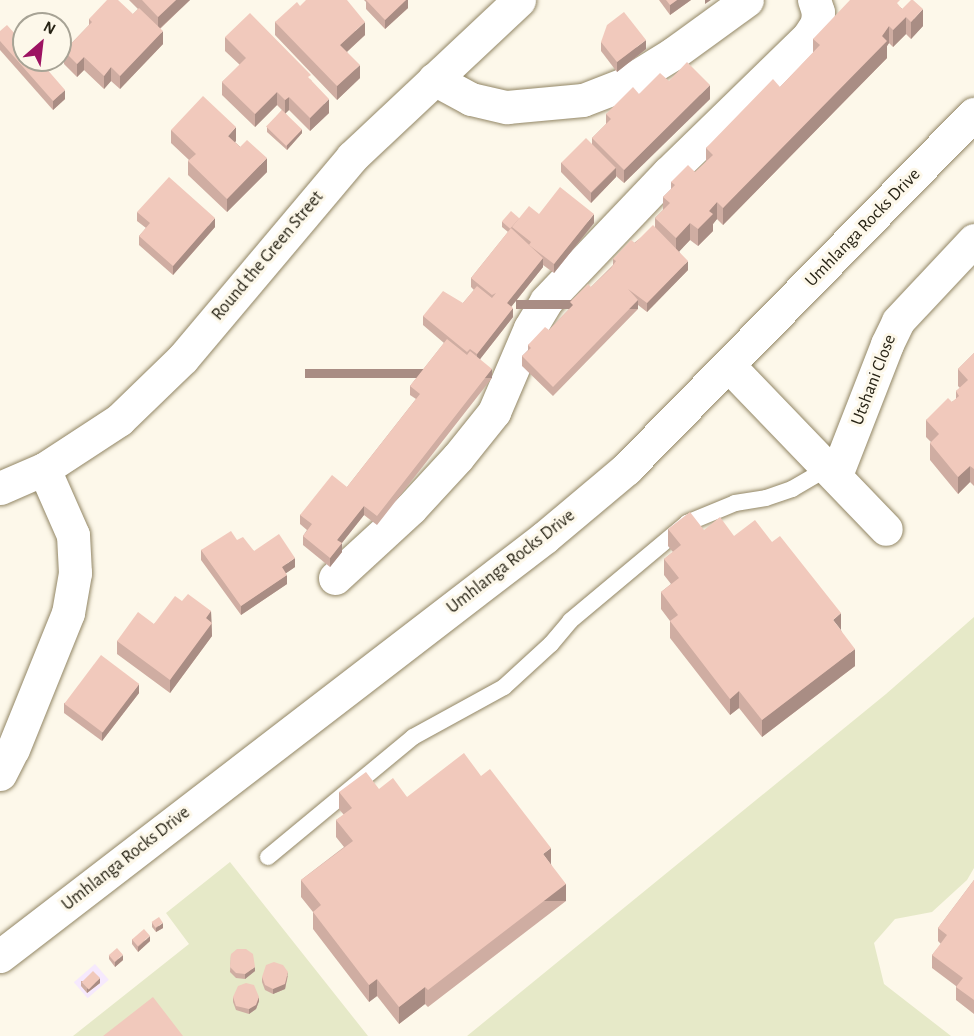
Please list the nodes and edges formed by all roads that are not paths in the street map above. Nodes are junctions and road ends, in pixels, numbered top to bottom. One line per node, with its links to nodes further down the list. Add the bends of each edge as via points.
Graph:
1 (519, 0): 4 (street, Round the Green Street)
2 (747, 0): 4 (street, via 624,84 583,99 507,107 471,99)
3 (814, 0): 12 (street, via 817,23 808,37 668,173 546,301 530,328 494,412 411,508)
4 (434, 79): 8 (street, Round the Green Street, via 352,156 183,358 119,420)
5 (974, 114): 7 (street, Umhlanga Rocks Drive)
6 (974, 240): 9 (street, Utshani Close, via 898,321)
7 (729, 366): 9 (street); 15 (street, Umhlanga Rocks Drive, via 626,469 544,537)
8 (44, 469): 10 (street, Round the Green Street); 13 (street, via 73,535 75,573 68,613)
9 (832, 471): 11 (street); 14 (lane, via 792,489 735,503 687,523 570,621 504,687 413,737)
10 (0, 488)
11 (886, 529)
12 (335, 578)
13 (0, 774)
14 (268, 857)
15 (0, 956)

